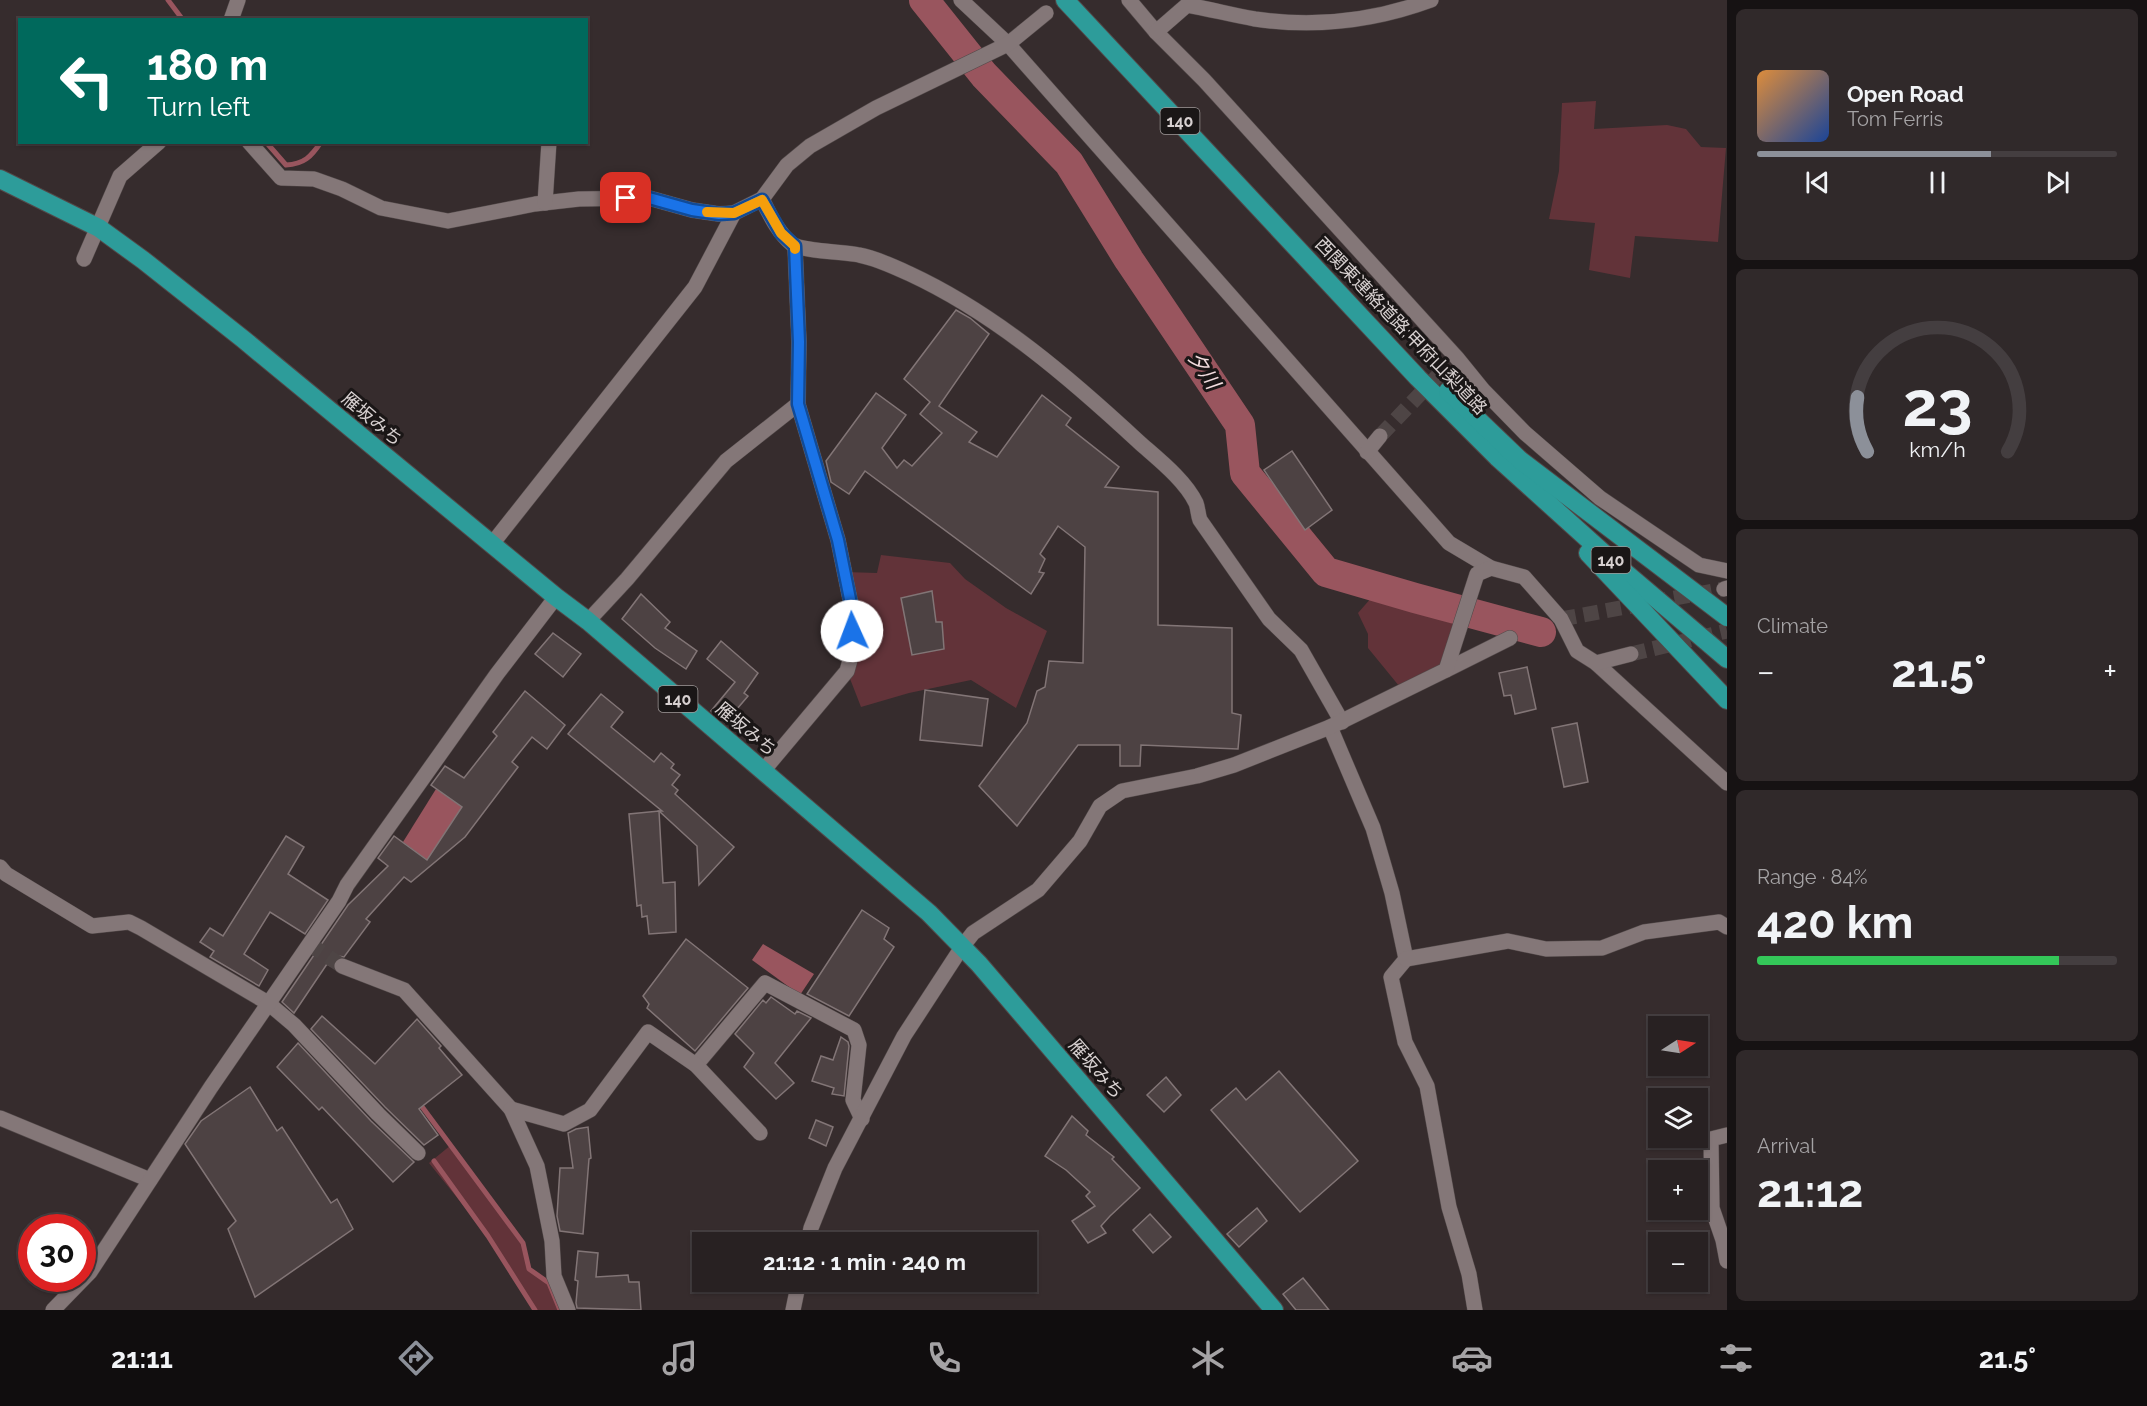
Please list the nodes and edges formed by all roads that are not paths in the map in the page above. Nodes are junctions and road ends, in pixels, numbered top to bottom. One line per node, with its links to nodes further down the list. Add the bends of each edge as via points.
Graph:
1 (238, 0): 7 (street)
2 (961, 0): 9 (street)
3 (1065, 0): 18 (highway, 西関東連絡道路;甲府山梨道路 / 140)
4 (1129, 0): 8 (street)
5 (1431, 0): 8 (street, via 1353,21 1301,23 1255,19 1187,5)
6 (1046, 13): 9 (street)
7 (232, 18)
8 (1156, 32): 27 (street, via 1204,80 1452,362 1525,433 1600,498 1699,565)
9 (1008, 44): 14 (street, via 876,108 810,146 787,165); 23 (street)
10 (157, 144): 17 (street, via 120,176)
11 (251, 144): 15 (street, via 281,178 314,179 381,208 448,221)
12 (549, 144): 15 (street)
13 (0, 179): 17 (highway, 雁坂みち / 140)
14 (762, 200): 16 (street); 19 (street, via 781,233)
15 (545, 203): 16 (street, via 649,198 692,210)
16 (734, 213): 25 (street, via 695,287)
17 (99, 228): 20 (street); 25 (highway, 雁坂みち / 140, via 243,339)
18 (1293, 243): 24 (highway, 西関東連絡道路;甲府山梨道路 / 140); 29 (highway, via 1520,460)
19 (795, 246): 21 (street); 37 (street, via 862,255 949,295 1012,336 1120,424 1175,475 1196,503 1200,520 1269,619 1301,650)
20 (84, 259)
21 (798, 404): 30 (street, via 726,461); 38 (street, via 838,540 852,609 852,652 847,671)
22 (1380, 436): 23 (street)
23 (1367, 452): 26 (street, via 1449,543)
24 (1497, 457): 33 (highway, 西関東連絡道路;甲府山梨道路 / 140); 36 (highway)
25 (492, 544): 28 (highway, 雁坂みち / 140)
26 (1491, 567): 34 (street, via 1524,577 1561,619 1577,651); 35 (street, via 1478,574)
27 (1727, 571)
28 (556, 597): 30 (highway, 雁坂みち / 140); 45 (street, via 347,885)
29 (1727, 617)
30 (588, 621): 38 (highway, 雁坂みち / 140)
31 (1510, 638): 35 (street)
32 (1631, 654): 34 (street)
33 (1727, 659)
34 (1596, 663): 39 (street)
35 (1446, 670): 37 (street)
36 (1727, 700)
37 (1336, 724): 42 (street, via 1197,776 1122,791 1100,806 1080,841 1038,890 973,933); 43 (street, via 1373,828)
38 (763, 771): 42 (highway, 雁坂みち / 140, via 913,898)
39 (1727, 783)
40 (0, 867): 45 (street, via 92,926 129,922 141,927)
41 (1727, 927): 43 (street, via 1719,922 1644,932 1602,948 1546,949 1508,942)
42 (963, 947): 49 (street, via 904,1036); 60 (highway, 雁坂みち / 140)
43 (1406, 959): 61 (street, via 1391,977 1405,1042 1427,1086 1449,1207)
44 (342, 966): 47 (street, via 405,990)
45 (268, 1004): 52 (street, via 294,1025); 53 (street)
46 (696, 1065): 47 (street, via 648,1032 590,1110 564,1124); 49 (street, via 765,983 854,1030 859,1045 854,1100); 50 (street)
47 (511, 1109): 58 (street, via 537,1166 555,1276)
48 (0, 1118): 53 (street)
49 (862, 1119): 54 (street, via 835,1168)
50 (760, 1133)
51 (1727, 1135): 55 (street, via 1711,1139 1712,1208)
52 (418, 1153)
53 (150, 1180): 57 (street, via 90,1272)
54 (810, 1232)
55 (1727, 1261)
56 (797, 1292): 59 (street)
57 (53, 1310)
58 (568, 1310)
59 (793, 1310)
60 (1274, 1310)
61 (1475, 1310)

